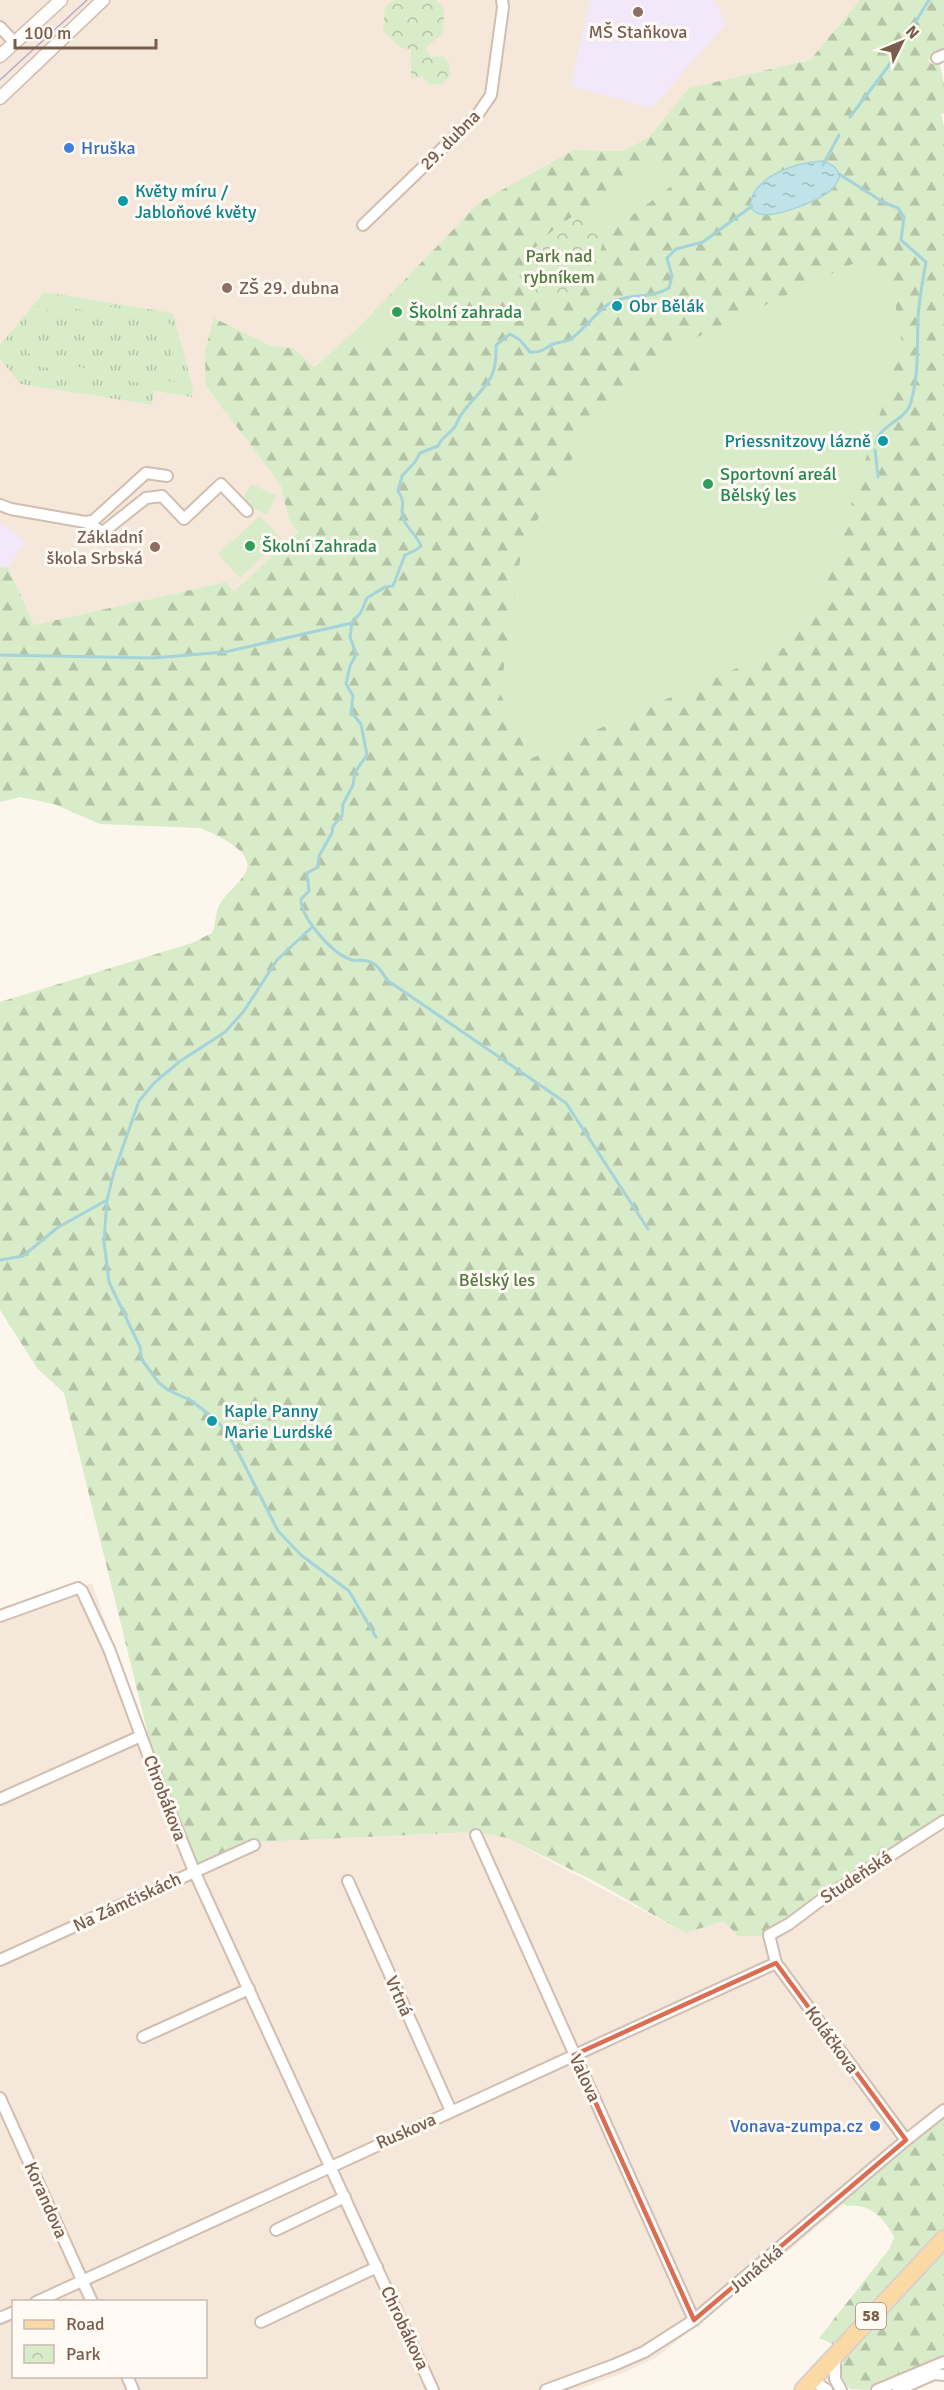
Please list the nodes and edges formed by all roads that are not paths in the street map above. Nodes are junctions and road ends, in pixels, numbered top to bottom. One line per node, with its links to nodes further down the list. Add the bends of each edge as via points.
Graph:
1 (62, 0): 5 (street)
2 (103, 0): 7 (street)
3 (502, 0): 8 (street, 29. dubna, via 491,95 478,114)
4 (0, 27): 5 (street)
5 (14, 42): 6 (street)
6 (0, 56)
7 (0, 98)
8 (363, 225)
9 (167, 476): 12 (street, via 146,473 93,520)
10 (0, 505): 12 (street)
11 (247, 511): 12 (street, via 221,484 184,519 162,496 146,498 103,532)
12 (85, 522)
13 (0, 1616): 14 (street, Chrobákova, via 78,1588 82,1591 101,1628)
14 (141, 1736): 15 (street, Chrobákova); 19 (street, Chrobákova)
15 (0, 1799)
16 (944, 1821): 21 (street, Studeňská)
17 (476, 1835): 26 (street, Valova)
18 (254, 1845): 19 (street, Na Zámčiskách)
19 (194, 1871): 22 (street, Na Zámčiskách); 24 (street, Chrobákova)
20 (348, 1881): 29 (street, Vrtná)
21 (769, 1935): 23 (street, Koláčkova)
22 (0, 1960)
23 (776, 1963): 26 (street, Ruskova); 30 (street, Koláčkova)
24 (249, 1989): 25 (street); 31 (street, Chrobákova)
25 (143, 2037)
26 (574, 2055): 29 (street, Ruskova); 39 (street, Valova)
27 (0, 2098): 36 (street, Korandova)
28 (944, 2110): 30 (street, Junácká)
29 (451, 2111): 31 (street, Ruskova)
30 (906, 2140): 39 (street, Junácká)
31 (330, 2166): 32 (street, Chrobákova); 36 (street, Ruskova)
32 (345, 2197): 33 (street); 35 (street, Chrobákova)
33 (276, 2230)
34 (944, 2239): 41 (main road, 58)
35 (377, 2267): 40 (street, Chrobákova); 45 (street, Chrobákova)
36 (82, 2280): 37 (street, Ruskova); 38 (street, Korandova)
37 (38, 2300)
38 (92, 2300)
39 (694, 2320): 46 (street, Junácká, via 644,2352)
40 (261, 2322)
41 (836, 2355): 44 (main road, 58); 48 (street, via 835,2379)
42 (944, 2362): 49 (street)
43 (944, 2375): 50 (street, via 934,2374)
44 (808, 2385): 47 (street)
45 (433, 2390)
46 (546, 2390)
47 (827, 2390)
48 (841, 2390)
49 (877, 2390)
50 (898, 2390)

